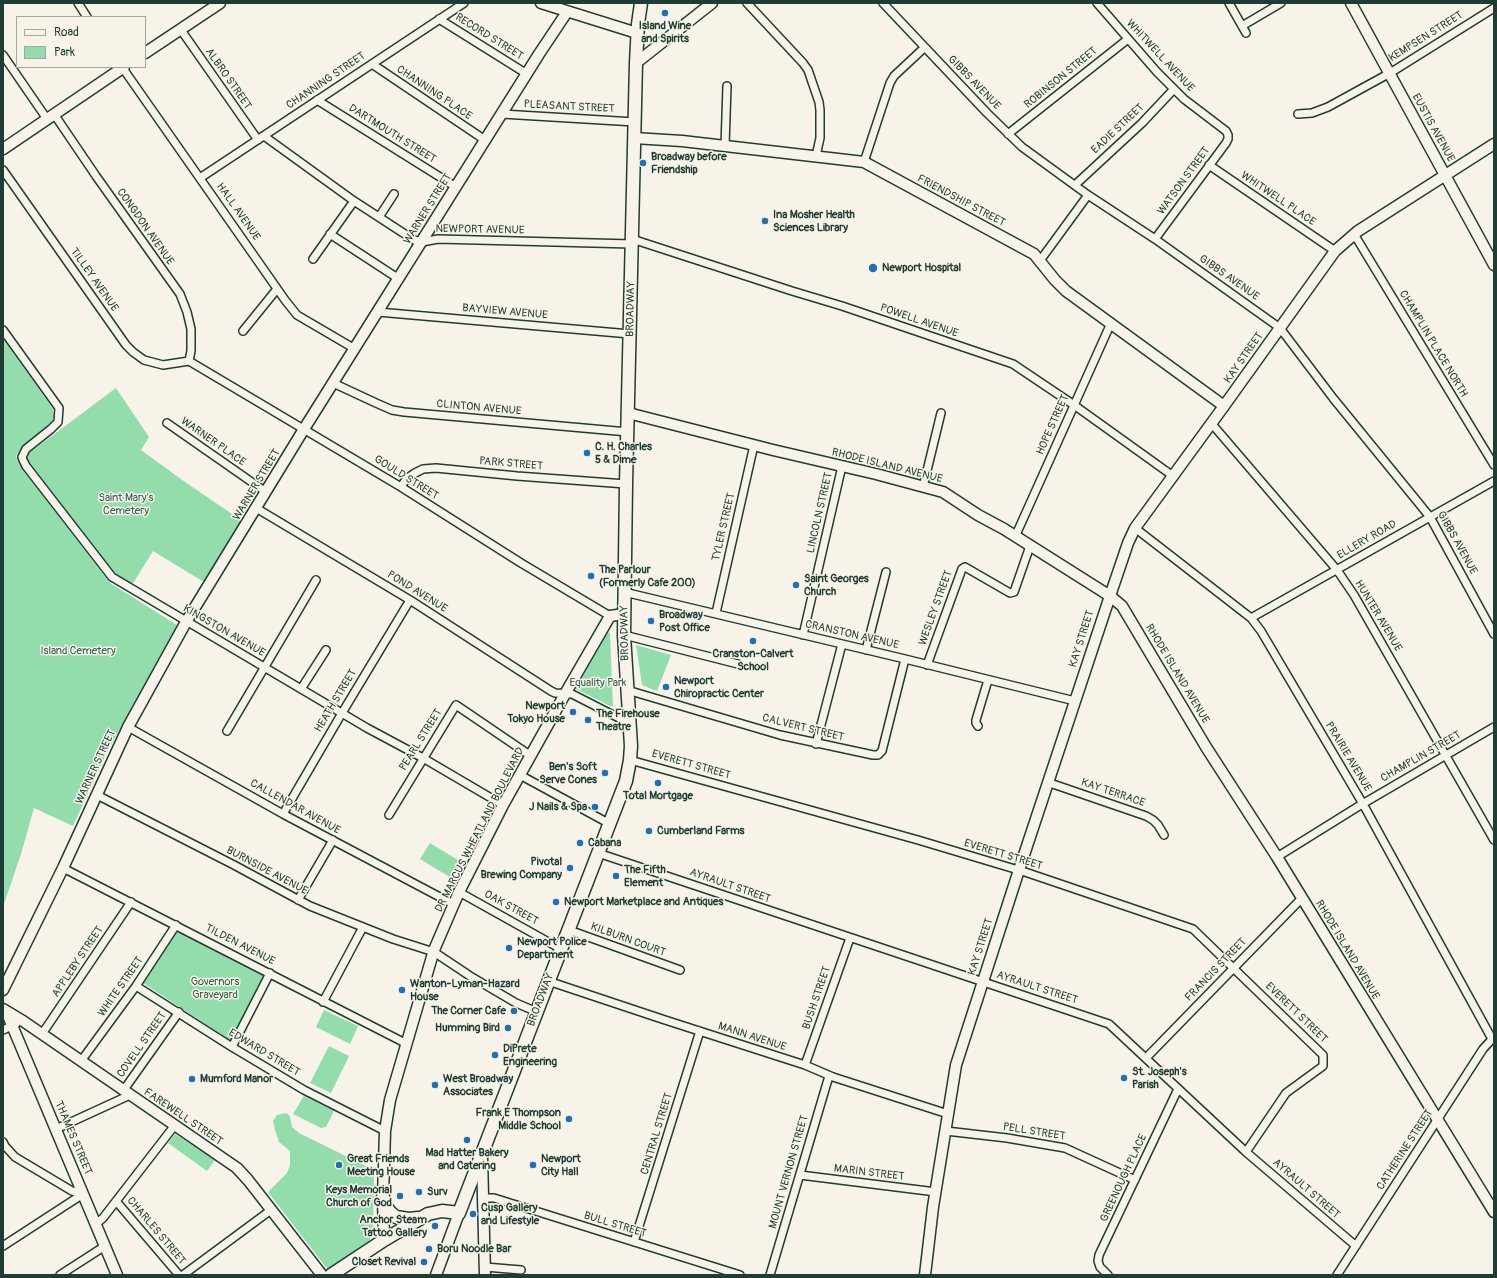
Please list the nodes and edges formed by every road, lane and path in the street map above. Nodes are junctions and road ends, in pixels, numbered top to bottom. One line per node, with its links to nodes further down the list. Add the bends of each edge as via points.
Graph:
1 (78, 3): 15 (street)
2 (220, 3): 18 (street)
3 (464, 3): 16 (street, CHANNING STREET)
4 (541, 3): 14 (street)
5 (641, 3): 19 (main road, BROADWAY)
6 (712, 3): 25 (street)
7 (747, 3): 46 (street, via 808,70 820,102 820,138)
8 (883, 3): 22 (street, GIBBS AVENUE)
9 (1096, 3): 21 (street, WHITWELL AVENUE)
10 (1229, 3): 17 (street)
11 (1282, 3): 17 (street)
12 (1352, 3): 29 (street, EUSTIS AVENUE)
13 (1494, 8): 29 (street, KEMPSEN STREET)
14 (567, 12): 19 (street); 30 (street, WARNER STREET)
15 (86, 16)
16 (439, 19): 26 (street, CHANNING STREET); 30 (street, RECORD STREET)
17 (1242, 26): 20 (street)
18 (181, 30): 23 (street); 40 (street, ALBRO STREET)
19 (637, 32): 25 (main road, BROADWAY)
20 (1246, 33)
21 (1128, 39): 32 (street, WHITWELL AVENUE); 38 (street, ROBINSON STREET)
22 (924, 48): 38 (street, GIBBS AVENUE); 47 (street, via 890,82)
23 (146, 52)
24 (3, 55): 36 (street, CONGDON AVENUE)
25 (636, 63): 37 (main road, BROADWAY)
26 (372, 64): 33 (street, CHANNING STREET); 42 (street, CHANNING PLACE)
27 (122, 68): 36 (street)
28 (124, 68): 51 (street, HALL AVENUE)
29 (1390, 73): 35 (street, KEMPSEN STREET, via 1328,108); 50 (street, EUSTIS AVENUE)
30 (527, 74): 34 (street, WARNER STREET)
31 (727, 86): 44 (street)
32 (1174, 89): 39 (street, WHITWELL AVENUE, via 1226,130); 52 (street, EADIE STREET, via 1142,123)
33 (317, 100): 40 (street, CHANNING STREET); 53 (street, DARTMOUTH STREET)
34 (502, 114): 37 (street, PLEASANT STREET); 42 (street, WARNER STREET)
35 (1298, 114)
36 (50, 117): 45 (street); 76 (street, CONGDON AVENUE, via 96,176 180,294 191,329)
37 (635, 122): 41 (main road, BROADWAY)
38 (1008, 134): 52 (street, GIBBS AVENUE)
39 (1228, 135): 48 (street, WATSON STREET, via 1226,143)
40 (261, 138): 51 (street, CHANNING STREET); 56 (street, NEWPORT AVENUE)
41 (634, 138): 44 (street, FRIENDSHIP STREET); 62 (main road, BROADWAY)
42 (485, 140): 53 (street, WARNER STREET)
43 (1494, 144): 50 (street, KAY STREET)
44 (725, 146): 46 (street, FRIENDSHIP STREET)
45 (3, 149)
46 (816, 156): 47 (street, FRIENDSHIP STREET)
47 (864, 162): 65 (street, FRIENDSHIP STREET, via 1034,254)
48 (1209, 165): 60 (street, WATSON STREET); 63 (street, WHITWELL PLACE)
49 (3, 170): 76 (street, TILLEY AVENUE, via 126,345 144,360 163,365)
50 (1445, 174): 59 (street, KAY STREET); 66 (street, EUSTIS AVENUE)
51 (200, 178): 68 (street, HALL AVENUE)
52 (1075, 185): 55 (street, GIBBS AVENUE)
53 (456, 187): 61 (street, WARNER STREET)
54 (394, 194): 57 (street)
55 (1088, 194): 60 (street, GIBBS AVENUE); 65 (street)
56 (354, 200): 57 (street, NEWPORT AVENUE); 58 (street)
57 (379, 217): 61 (street, NEWPORT AVENUE, via 414,240)
58 (330, 234): 64 (street); 67 (street)
59 (1354, 234): 63 (street, KAY STREET); 87 (street, CHAMPLIN PLACE NORTH)
60 (1155, 240): 71 (street, GIBBS AVENUE)
61 (422, 242): 62 (street, NEWPORT AVENUE, via 438,239); 67 (street, WARNER STREET)
62 (632, 242): 74 (main road, BROADWAY); 78 (street, POWELL AVENUE, via 842,306 1013,364)
63 (1336, 251): 71 (street, KAY STREET)
64 (313, 260)
65 (1039, 262): 70 (street, FRIENDSHIP STREET, via 1066,291)
66 (1494, 265)
67 (399, 278): 69 (street, WARNER STREET)
68 (277, 289): 73 (street); 75 (street, HALL AVENUE, via 297,315)
69 (378, 312): 74 (street, BAYVIEW AVENUE); 75 (street, WARNER STREET)
70 (1111, 322): 78 (street, HOPE STREET); 79 (street, FRIENDSHIP STREET)
71 (1280, 328): 79 (street, KAY STREET); 96 (street, GIBBS AVENUE, via 1333,398)
72 (3, 330): 110 (street, KINGSTON AVENUE, via 59,408 58,422 26,449 22,457 26,466 112,577)
73 (243, 331)
74 (630, 334): 80 (main road, BROADWAY)
75 (355, 349): 77 (street, WARNER STREET)
76 (189, 361): 84 (street, GOULD STREET)
77 (333, 383): 84 (street, WARNER STREET); 85 (street, CLINTON AVENUE, via 382,406 404,412)
78 (1074, 405): 89 (street, POWELL AVENUE); 98 (street, HOPE STREET)
79 (1224, 406): 83 (street, KAY STREET)
80 (628, 413): 85 (main road, BROADWAY); 86 (street, RHODE ISLAND AVENUE)
81 (941, 413): 92 (street)
82 (167, 423): 94 (street, WARNER PLACE)
83 (1212, 424): 89 (street, KAY STREET); 100 (street, HUNTER AVENUE)
84 (304, 429): 93 (street, GOULD STREET); 94 (street, WARNER STREET)
85 (628, 432): 91 (main road, BROADWAY)
86 (754, 445): 88 (street, RHODE ISLAND AVENUE); 106 (street, TYLER STREET)
87 (1494, 465)
88 (842, 466): 92 (street, RHODE ISLAND AVENUE); 113 (street, LINCOLN STREET)
89 (1173, 476): 97 (street, KAY STREET)
90 (1494, 481): 96 (street, ELLERY ROAD)
91 (626, 484): 93 (street, PARK STREET, via 436,468 415,472); 103 (main road, BROADWAY)
92 (923, 486): 98 (street, RHODE ISLAND AVENUE, via 943,492)
93 (401, 487): 108 (street, GOULD STREET)
94 (266, 492): 95 (street, WARNER STREET)
95 (256, 508): 105 (street, POND AVENUE); 110 (street, WARNER STREET)
96 (1430, 517): 100 (street, ELLERY ROAD); 111 (street, GIBBS AVENUE)
97 (1135, 528): 104 (street, KAY STREET); 109 (street, PRAIRIE AVENUE)
98 (1015, 537): 99 (street, RHODE ISLAND AVENUE)
99 (1030, 546): 104 (street, RHODE ISLAND AVENUE); 119 (street, WESLEY STREET, via 1014,592 1010,593 965,567 962,569)
100 (1336, 570): 109 (street, ELLERY ROAD); 133 (street, HUNTER AVENUE, via 1366,614)
101 (886, 572): 116 (street)
102 (316, 580): 120 (street)
103 (624, 592): 106 (street, CRANSTON AVENUE); 107 (main road, BROADWAY)
104 (1110, 596): 125 (street, KAY STREET); 149 (street, RHODE ISLAND AVENUE, via 1122,606 1206,746)
105 (410, 600): 124 (street, POND AVENUE, via 551,691); 126 (street, HEATH STREET)
106 (716, 613): 113 (street, CRANSTON AVENUE)
107 (624, 614): 108 (street); 112 (main road, BROADWAY)
108 (610, 616): 124 (street, DR MARCUS WHEATLAND BOULEVARD)
109 (1251, 618): 140 (street, PRAIRIE AVENUE)
110 (186, 622): 120 (street, KINGSTON AVENUE); 130 (street, WARNER STREET)
111 (1494, 634)
112 (624, 635): 118 (street); 123 (main road, BROADWAY)
113 (803, 635): 114 (street, CRANSTON AVENUE)
114 (842, 644): 116 (street, CRANSTON AVENUE); 132 (street)
115 (326, 650): 122 (street)
116 (866, 650): 117 (street, CRANSTON AVENUE)
117 (906, 659): 119 (street, CRANSTON AVENUE); 132 (street, CALVERT STREET, via 882,751 878,755)
118 (738, 664)
119 (927, 665): 121 (street, CRANSTON AVENUE)
120 (264, 667): 122 (street, KINGSTON AVENUE); 131 (street)
121 (988, 680): 125 (street, CRANSTON AVENUE); 128 (street, via 976,720)
122 (301, 689): 126 (street, KINGSTON AVENUE)
123 (627, 690): 127 (main road, BROADWAY); 132 (street, CALVERT STREET)
124 (565, 694): 127 (street, POND AVENUE, via 572,694); 134 (street, DR MARCUS WHEATLAND BOULEVARD)
125 (1074, 701): 138 (street, KAY STREET)
126 (342, 713): 135 (street, KINGSTON AVENUE); 142 (street, HEATH STREET)
127 (630, 722): 136 (main road, BROADWAY)
128 (978, 726)
129 (1494, 727): 133 (street, CHAMPLIN STREET)
130 (128, 728): 139 (street, WARNER STREET); 142 (street, CALLENDAR AVENUE)
131 (227, 731)
132 (816, 744)
133 (1446, 755): 140 (street, CHAMPLIN STREET); 147 (street, HUNTER AVENUE)
134 (531, 756): 135 (street, PEARL STREET, via 456,705); 137 (street, DR MARCUS WHEATLAND BOULEVARD)
135 (422, 758): 141 (street, KINGSTON AVENUE); 143 (street, PEARL STREET)
136 (630, 760): 144 (main road, BROADWAY, via 622,793); 151 (street, EVERETT STREET)
137 (520, 775): 141 (street, DR MARCUS WHEATLAND BOULEVARD); 144 (street)
138 (1048, 782): 145 (street, KAY TERRACE, via 1146,816 1158,825); 151 (street, KAY STREET)
139 (97, 795): 150 (street, WARNER STREET); 154 (street, BURNSIDE AVENUE, via 234,864)
140 (1363, 804): 149 (street, CHAMPLIN STREET); 179 (street, PRAIRIE AVENUE)
141 (503, 805): 152 (street, DR MARCUS WHEATLAND BOULEVARD)
142 (284, 814): 146 (street, CALLENDAR AVENUE)
143 (389, 815)
144 (610, 824): 148 (main road, BROADWAY)
145 (1164, 835)
146 (333, 840): 154 (street); 156 (street, CALLENDAR AVENUE)
147 (1494, 840)
148 (598, 854): 159 (main road, BROADWAY); 160 (street, AYRAULT STREET)
149 (1277, 857): 153 (street, RHODE ISLAND AVENUE)
150 (63, 868): 155 (street, TILDEN AVENUE); 169 (street, WARNER STREET)
151 (1018, 870): 163 (street, EVERETT STREET, via 1193,929); 167 (street, KAY STREET)
152 (459, 892): 156 (street, DR MARCUS WHEATLAND BOULEVARD); 161 (street, OAK STREET)
153 (1302, 898): 163 (street, FRANCIS STREET); 189 (street, RHODE ISLAND AVENUE)
154 (298, 900): 158 (street, BURNSIDE AVENUE)
155 (131, 902): 157 (street, TILDEN AVENUE); 178 (street, APPLEBY STREET)
156 (453, 904): 162 (street, DR MARCUS WHEATLAND BOULEVARD)
157 (176, 925): 165 (street, TILDEN AVENUE); 168 (street, WHITE STREET)
158 (363, 927): 162 (street, BURNSIDE AVENUE); 170 (street)
159 (568, 930): 161 (main road, BROADWAY); 164 (street, KILBURN COURT)
160 (850, 938): 167 (street, AYRAULT STREET); 184 (street, BUSH STREET)
161 (557, 946): 166 (main road, BROADWAY)
162 (434, 952): 173 (street, BURNSIDE AVENUE, via 516,1003); 180 (street, DR MARCUS WHEATLAND BOULEVARD)
163 (1234, 968): 182 (street, FRANCIS STREET); 195 (street, EVERETT STREET, via 1323,1055 1323,1066 1286,1093)
164 (680, 970)
165 (270, 973): 170 (street, TILDEN AVENUE); 181 (street)
166 (548, 981): 173 (main road, BROADWAY); 177 (street, MANN AVENUE)
167 (983, 982): 182 (street, AYRAULT STREET, via 1109,1024); 188 (street, KAY STREET, via 956,1065)
168 (136, 986): 172 (street, EDWARD STREET); 183 (street, WHITE STREET)
169 (3, 990)
170 (323, 1002): 180 (street, TILDEN AVENUE)
171 (5, 1010): 174 (street, FAREWELL STREET); 175 (street, THAMES STREET)
172 (179, 1012): 181 (street, EDWARD STREET); 187 (street, COVELL STREET)
173 (537, 1012): 196 (main road, BROADWAY)
174 (24, 1021): 175 (street); 178 (street, FAREWELL STREET)
175 (13, 1026): 176 (street); 191 (street, THAMES STREET)
176 (3, 1030)
177 (700, 1032): 184 (street, MANN AVENUE); 210 (street, CENTRAL STREET)
178 (42, 1034): 183 (street, FAREWELL STREET)
179 (1493, 1038): 189 (street, CATHERINE STREET)
180 (406, 1044): 192 (street, DR MARCUS WHEATLAND BOULEVARD, via 390,1100)
181 (232, 1047): 192 (street, EDWARD STREET, via 304,1090)
182 (1146, 1058): 186 (street, AYRAULT STREET)
183 (81, 1061): 187 (street, FAREWELL STREET)
184 (805, 1065): 185 (street, MANN AVENUE)
185 (829, 1076): 188 (street, MANN AVENUE); 197 (street, MOUNT VERNON STREET)
186 (1178, 1089): 195 (street, AYRAULT STREET); 198 (street, GREENOUGH PLACE)
187 (127, 1093): 190 (street, FAREWELL STREET); 191 (street)
188 (948, 1114): 193 (street, KAY STREET)
189 (1438, 1120): 205 (street, RHODE ISLAND AVENUE); 213 (street, CATHERINE STREET)
190 (174, 1125): 203 (street); 204 (street, FAREWELL STREET, via 237,1168)
191 (56, 1129): 200 (street, THAMES STREET)
192 (385, 1131): 201 (street, DR MARCUS WHEATLAND BOULEVARD)
193 (946, 1131): 198 (street, PELL STREET, via 1065,1148); 199 (street, KAY STREET)
194 (3, 1142): 200 (street, via 15,1157 72,1191)
195 (1246, 1152): 213 (street, AYRAULT STREET)
196 (482, 1155): 202 (street); 206 (main road, BROADWAY)
197 (800, 1175): 199 (street, MARIN STREET); 224 (street, MOUNT VERNON STREET)
198 (1135, 1180): 226 (street, GREENOUGH PLACE, via 1099,1255 1100,1267)
199 (936, 1192): 225 (street, KAY STREET)
200 (83, 1194): 208 (street, THAMES STREET); 211 (street)
201 (383, 1198): 207 (main road, via 390,1213 396,1217 409,1220); 209 (street, DR MARCUS WHEATLAND BOULEVARD)
202 (483, 1198): 210 (street, BULL STREET, via 494,1198); 215 (street)
203 (116, 1201): 208 (street); 218 (street, CHARLES STREET)
204 (271, 1210): 219 (street); 220 (street, FAREWELL STREET)
205 (1494, 1212)
206 (459, 1213): 207 (main road, via 439,1211); 222 (street, BROADWAY)
207 (422, 1218): 209 (main road)
208 (96, 1224): 212 (street, THAMES STREET)
209 (384, 1240): 221 (main road)
210 (634, 1242): 223 (street, BULL STREET)
211 (3, 1246)
212 (105, 1246): 216 (street); 217 (street, THAMES STREET)
213 (1356, 1246): 227 (street, CATHERINE STREET)
214 (521, 1270): 215 (street)
215 (485, 1271)
216 (60, 1275)
217 (117, 1275)
218 (179, 1275)
219 (183, 1275)
220 (322, 1275)
221 (331, 1275)
222 (436, 1275)
223 (740, 1275)
224 (770, 1275)
225 (924, 1275)
226 (1108, 1275)
227 (1337, 1275)

